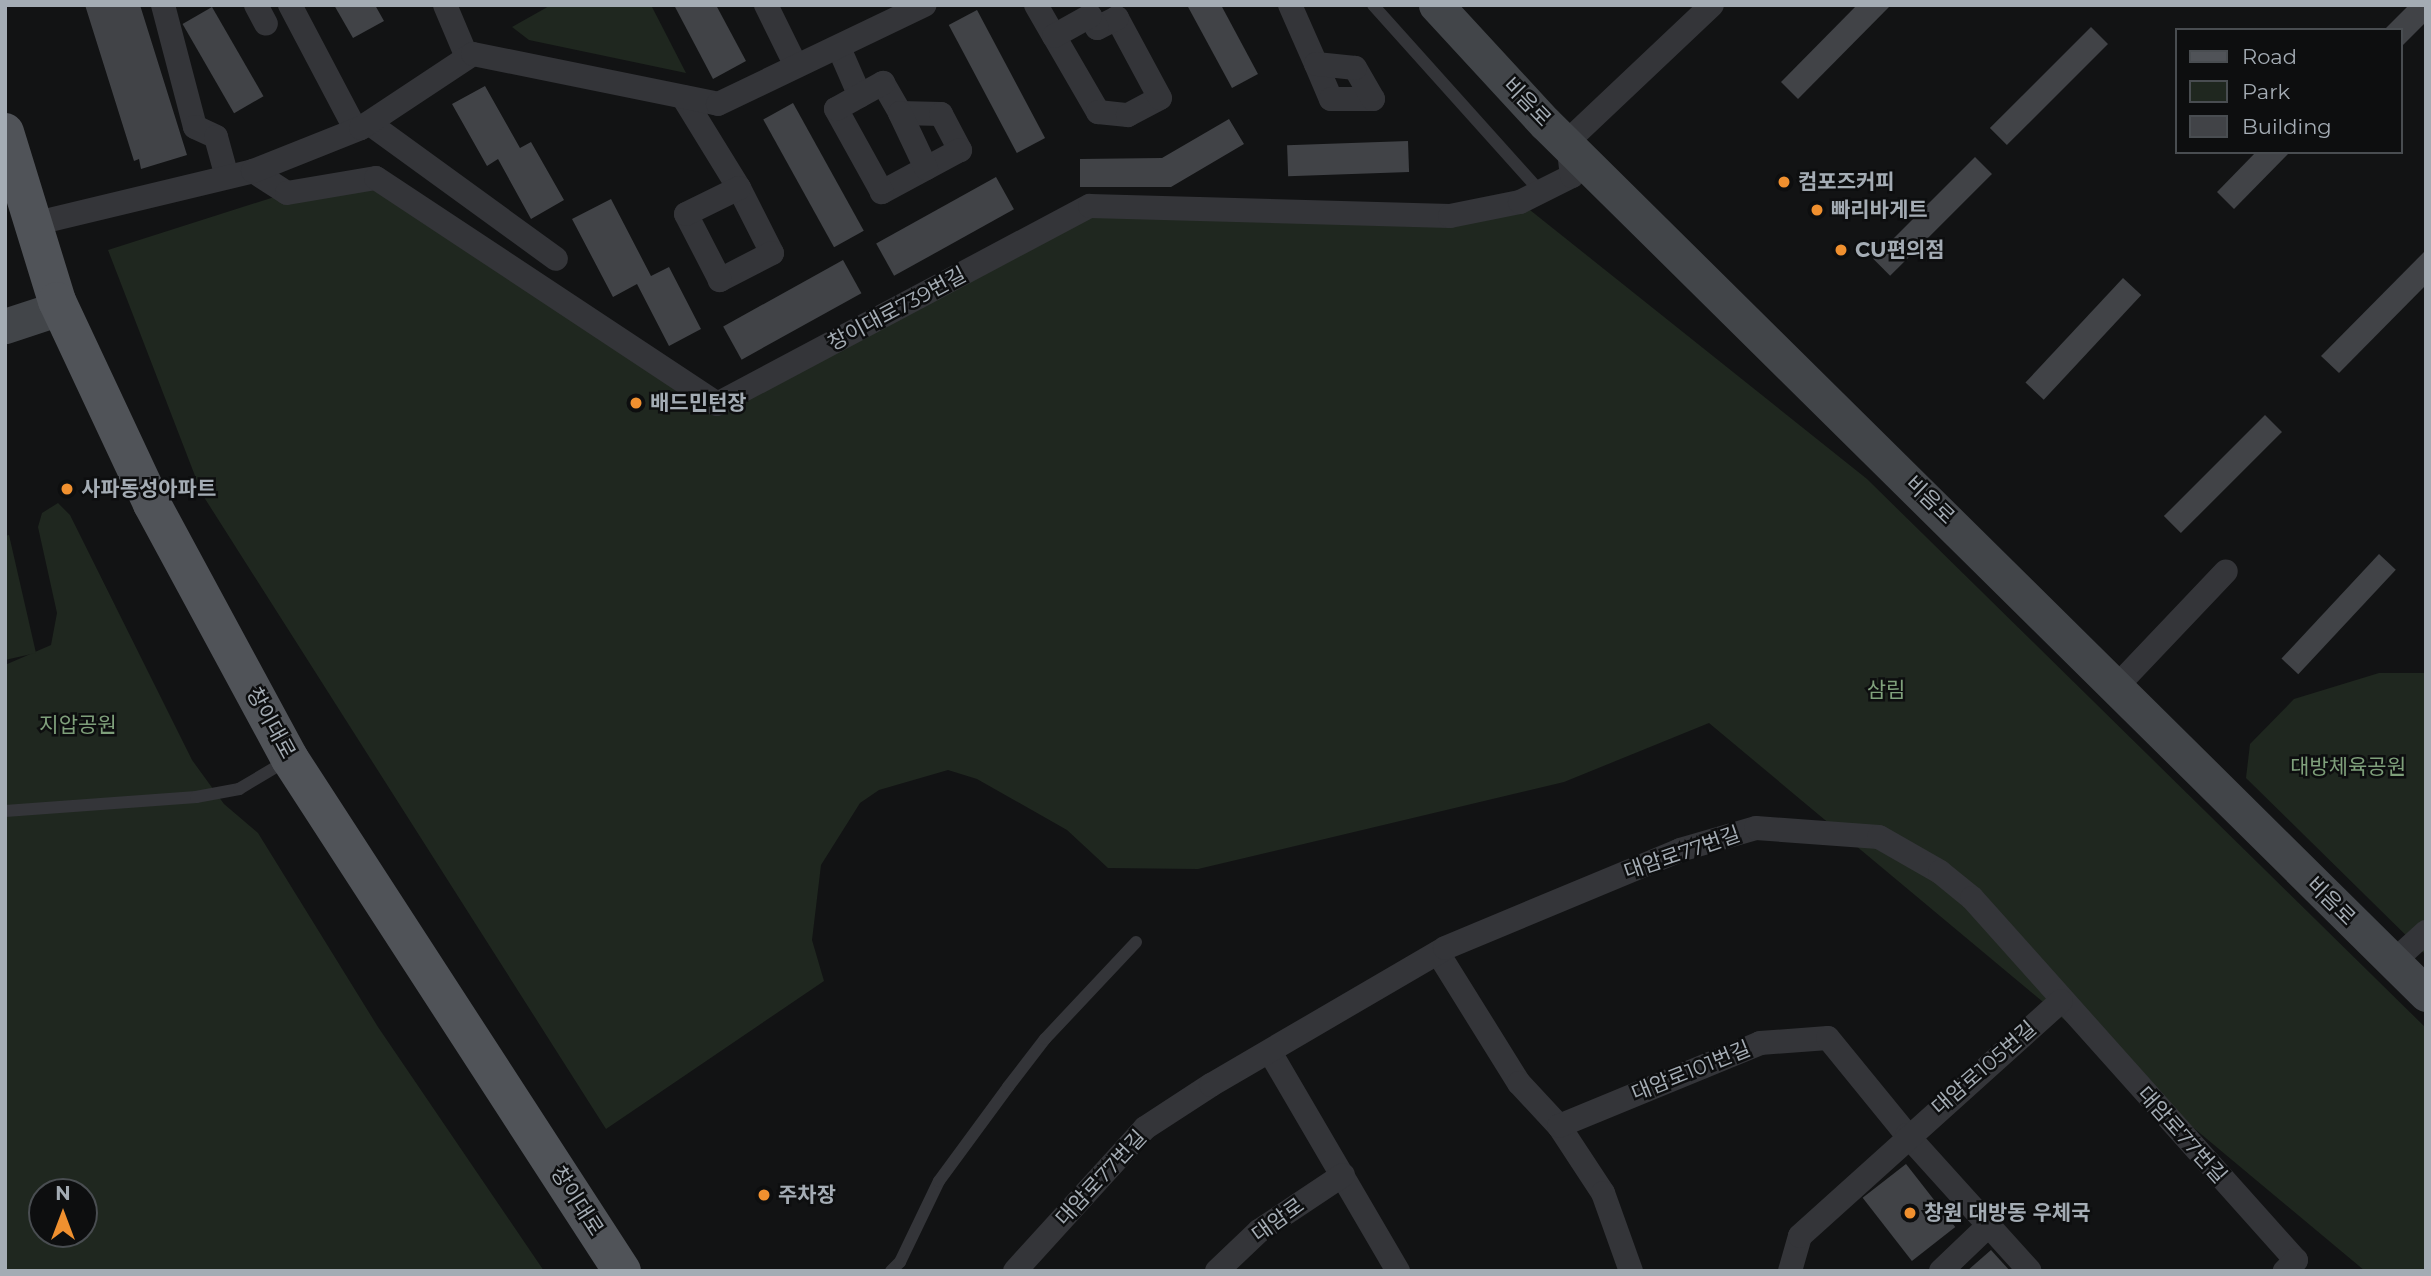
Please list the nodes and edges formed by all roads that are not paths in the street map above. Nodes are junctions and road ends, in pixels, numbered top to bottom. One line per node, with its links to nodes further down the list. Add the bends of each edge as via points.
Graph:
1 (163, 5): 24 (street, via 195,127 216,137)
2 (289, 5): 19 (street)
3 (445, 5): 13 (street)
4 (766, 5): 15 (street)
5 (925, 5): 12 (street)
6 (1036, 5): 11 (street)
7 (1290, 5): 14 (street)
8 (1373, 5): 26 (lane)
9 (1436, 5): 21 (street, 비음로, via 1545,123)
10 (1712, 5): 21 (street)
11 (1054, 36): 11 (street, via 1098,113 1128,115 1160,98 1117,18 1097,28 1090,16)
12 (839, 48): 15 (street); 16 (street)
13 (467, 57): 17 (street, via 473,54); 19 (street)
14 (1316, 64)
15 (796, 65): 17 (street, via 718,104)
16 (860, 96): 18 (street, via 883,83); 22 (street, via 836,108 882,192)
17 (683, 97): 25 (street)
18 (900, 113): 22 (street); 22 (street, via 941,114 960,149)
19 (363, 126): 23 (street); 28 (street)
20 (5, 132): 27 (main road, 창이대로)
21 (1568, 141): 26 (street, 창이대로739번길, via 1572,176); 32 (street, 비음로)
22 (926, 167)
23 (253, 171): 24 (street); 26 (street, 창이대로739번길, via 287,192 376,178 717,404 1090,206 1450,216 1520,202)
24 (228, 177): 27 (street)
25 (739, 188)
26 (1540, 191)
27 (33, 224): 29 (main road, 창이대로)
28 (556, 259)
29 (60, 308): 30 (street); 33 (main road, 창이대로, via 152,504)
30 (5, 326)
31 (2226, 571): 32 (street)
32 (2117, 685): 38 (street, 비음로)
33 (290, 759): 34 (lane, via 239,789 196,797); 47 (main road, 창이대로)
34 (5, 811)
35 (2426, 932): 38 (street)
36 (1136, 942): 48 (lane, via 1008,1087 939,1181 900,1262)
37 (1438, 953): 40 (street, 대암로77번길, via 1680,850 1756,828 1809,830 1879,836 1940,872 1972,898); 41 (street, 대암로77번길); 42 (street, via 1519,1083)
38 (2393, 962): 39 (street, 비음로)
39 (2426, 994)
40 (2061, 1001): 43 (street, 대암로105번길); 46 (street, 대암로77번길)
41 (1270, 1052): 44 (street); 49 (street, 대암로77번길, via 1145,1128)
42 (1559, 1126): 43 (street, 대암로101번길, via 1760,1043 1828,1038); 52 (street, via 1603,1193)
43 (1907, 1135): 45 (street); 53 (street, 대암로105번길, via 1800,1236)
44 (1343, 1175): 50 (street, 대암로, via 1259,1231); 51 (street)
45 (1989, 1225): 54 (street); 55 (street)
46 (2290, 1265)
47 (622, 1271)
48 (891, 1271)
49 (1015, 1271)
50 (1217, 1271)
51 (1398, 1271)
52 (1631, 1271)
53 (1790, 1271)
54 (1941, 1271)
55 (2030, 1271)

